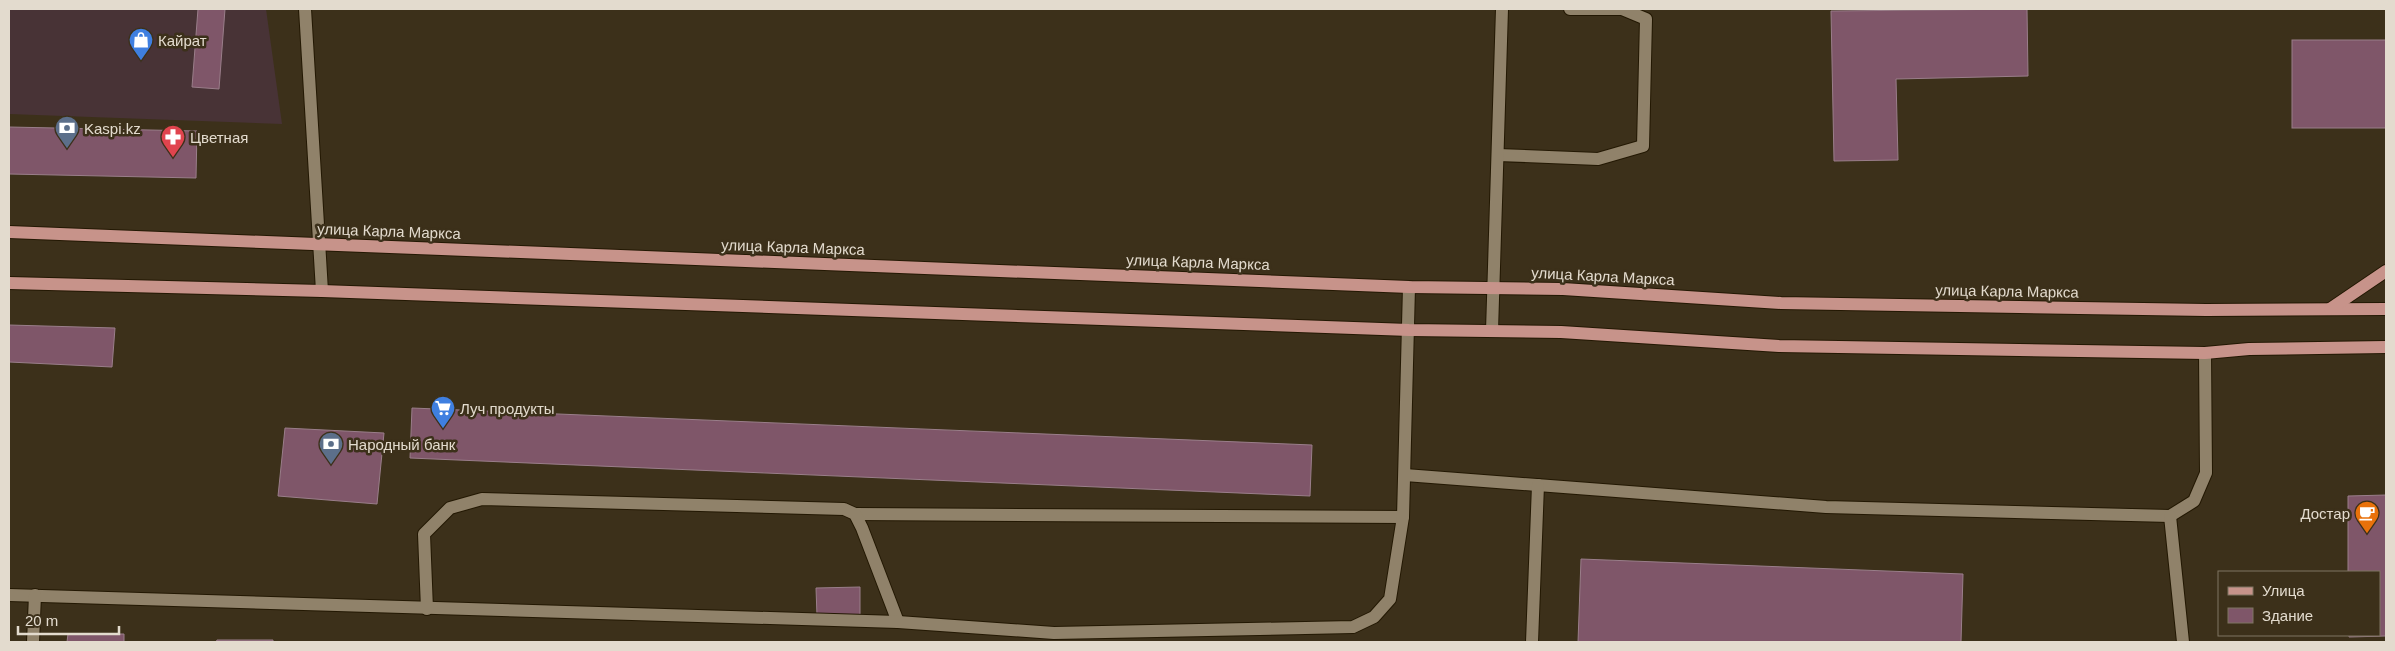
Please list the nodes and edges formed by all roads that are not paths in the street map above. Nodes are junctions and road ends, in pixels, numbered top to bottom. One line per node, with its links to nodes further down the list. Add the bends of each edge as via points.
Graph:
1 (304, 9): 6 (street)
2 (1502, 9): 4 (street)
3 (1570, 9): 4 (street, via 1622,10 1646,19 1643,146 1598,159)
4 (1498, 155): 10 (street)
5 (9, 232): 6 (main road, улица Карла Маркса)
6 (318, 244): 9 (main road, улица Карла Маркса); 11 (street)
7 (2386, 270): 13 (main road)
8 (9, 283): 11 (main road)
9 (1409, 287): 10 (main road, улица Карла Маркса); 14 (street)
10 (1494, 288): 13 (main road, улица Карла Маркса, via 1563,289 1781,303); 15 (street)
11 (322, 291): 14 (main road)
12 (2386, 308): 13 (main road, улица Карла Маркса)
13 (2330, 309)
14 (1409, 330): 15 (main road); 18 (street)
15 (1492, 331): 17 (main road, via 1561,332 1779,346)
16 (2386, 347): 17 (main road, via 2249,349)
17 (2205, 353): 21 (street, via 2206,473 2194,501)
18 (1405, 475): 19 (street); 22 (street)
19 (1538, 485): 21 (street, via 1826,507); 29 (street)
20 (855, 514): 22 (street); 25 (street, via 844,509 482,499 450,508 424,534); 26 (street)
21 (2170, 516): 30 (street)
22 (1403, 518): 27 (street, via 1390,599 1374,617 1353,628)
23 (9, 595): 24 (street)
24 (35, 595): 25 (street); 28 (street)
25 (427, 609): 26 (street)
26 (898, 622): 27 (street)
27 (1054, 637)
28 (33, 642)
29 (1532, 642)
30 (2183, 642)

